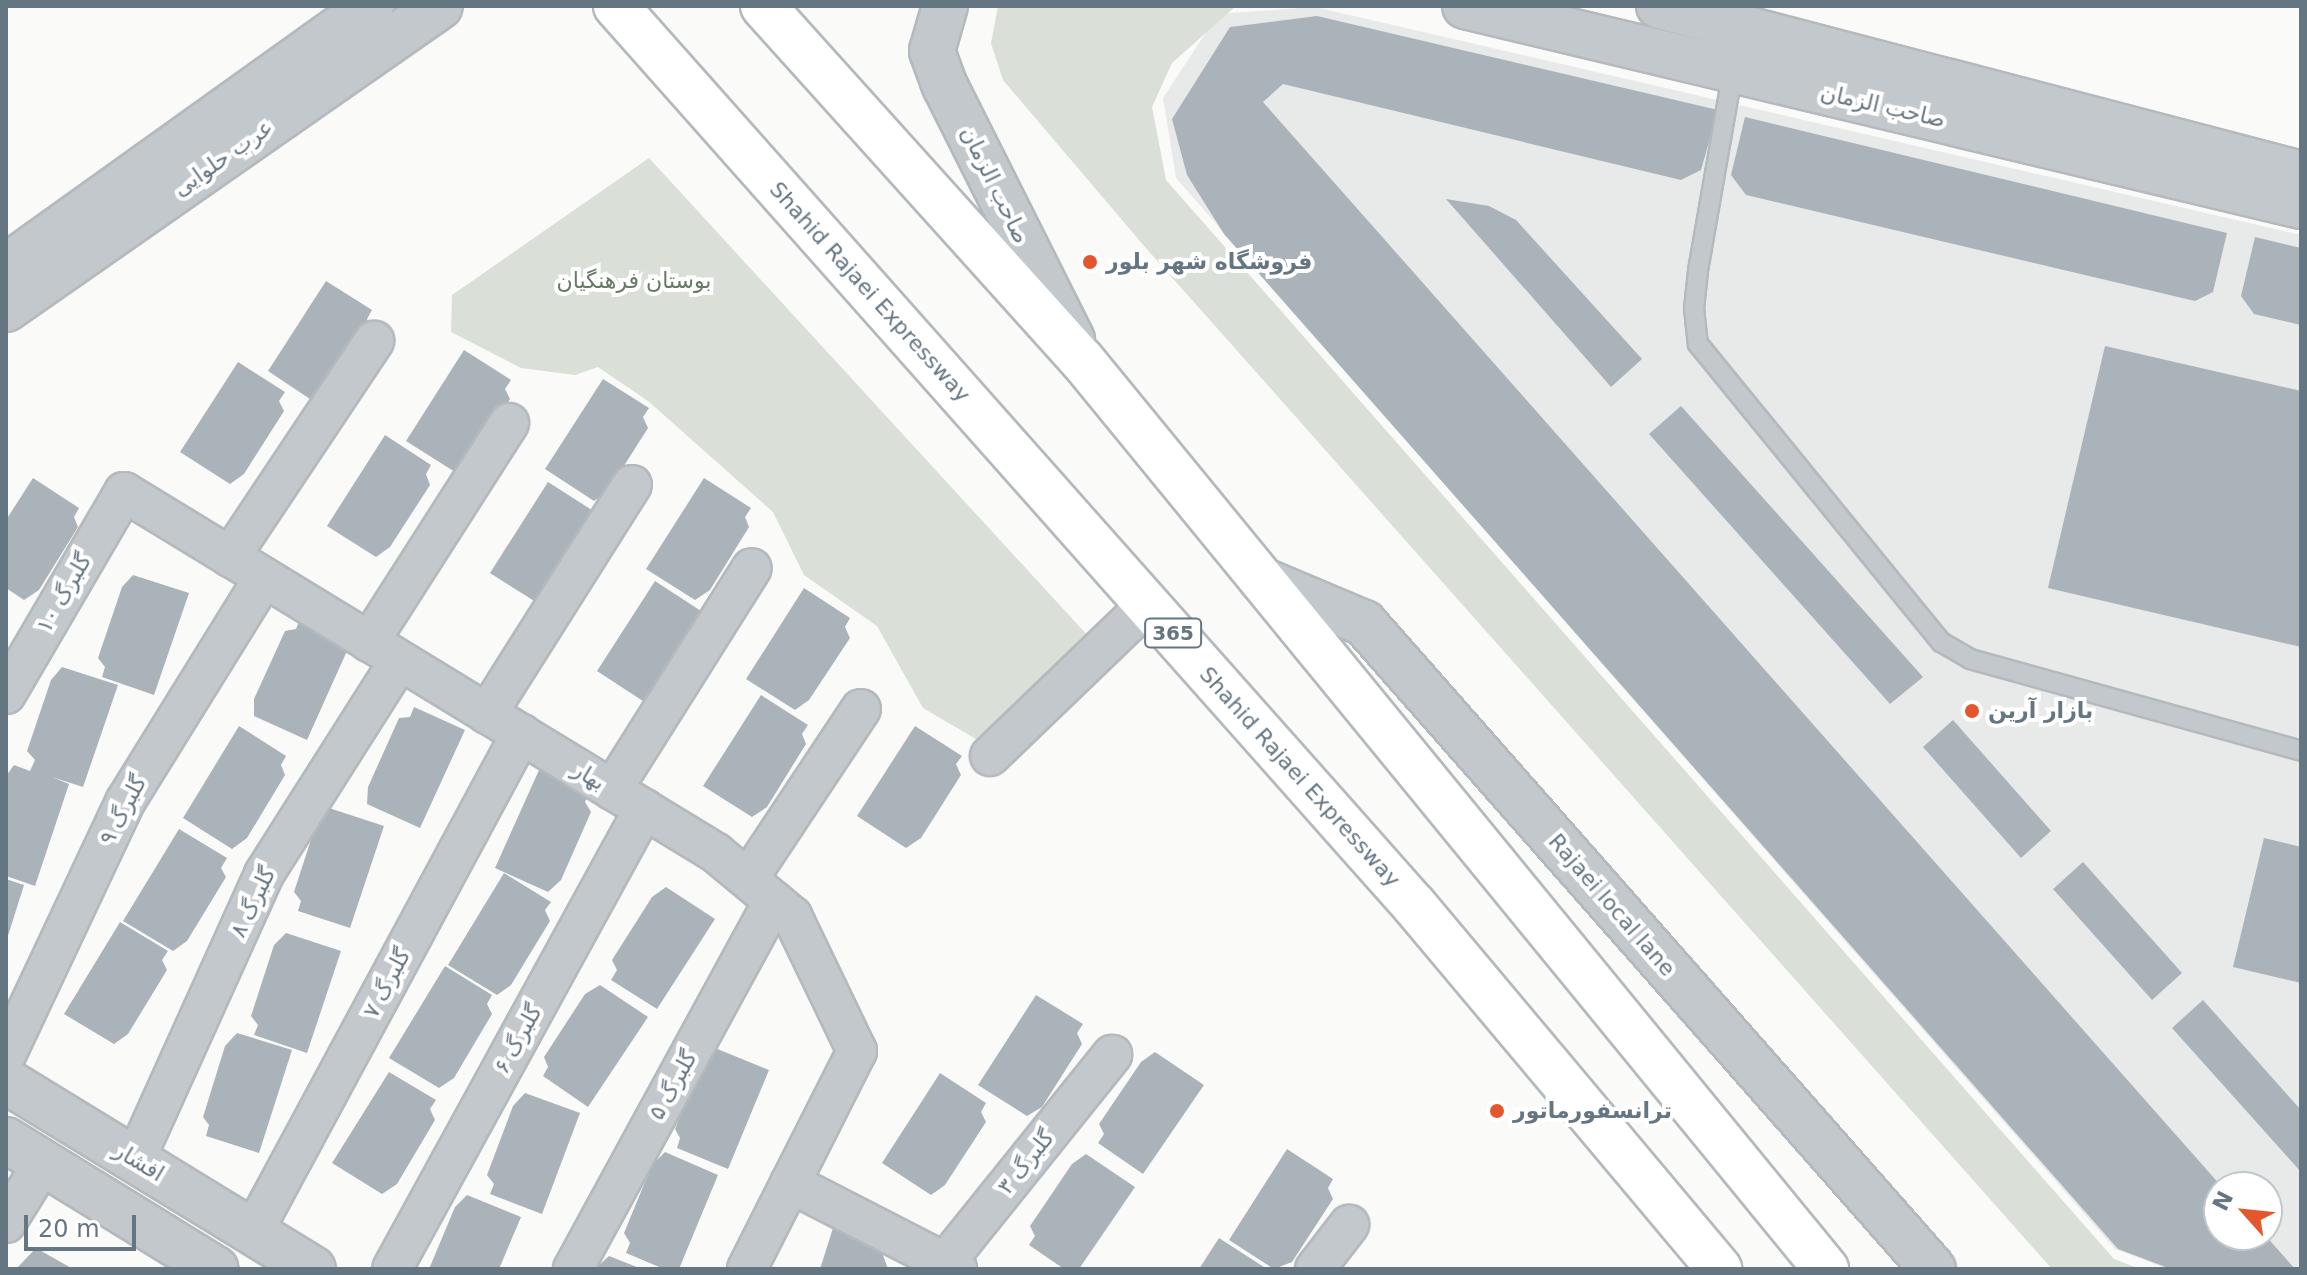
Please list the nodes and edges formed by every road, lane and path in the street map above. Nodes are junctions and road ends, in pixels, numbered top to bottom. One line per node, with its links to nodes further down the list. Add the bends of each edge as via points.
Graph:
1 (371, 6): 11 (street, عرب حلوایی)
2 (440, 6): 12 (street, عرب حلوایی)
3 (616, 6): 22 (highway, Shahid Rajaei Expressway / 365)
4 (763, 6): 14 (highway)
5 (945, 6): 14 (street, صاحب الزمان, via 932,51 945,86)
6 (1465, 6): 8 (street, صاحب الزمان)
7 (1659, 6): 9 (street, صاحب الزمان)
8 (1733, 70): 10 (street, صاحب الزمان); 28 (lane, via 1698,271 1698,344 1931,630 1970,659)
9 (2301, 174)
10 (2301, 206)
11 (6, 267)
12 (6, 309)
13 (374, 341): 18 (street)
14 (1082, 360): 21 (highway)
15 (509, 423): 23 (street, گلبرگ ۸)
16 (632, 485): 26 (street)
17 (124, 492): 18 (street, بهار); 24 (street, گلبرگ ۱۰)
18 (230, 557): 20 (street, بهار)
19 (752, 568): 30 (street, گلبرگ ۶)
20 (264, 578): 23 (street, بهار); 32 (street, گلبرگ ۹, via 125,802)
21 (1262, 580): 51 (highway); 52 (street, Rajaei local lane, via 1364,623)
22 (1147, 605): 29 (street); 50 (highway, Shahid Rajaei Expressway / 365, via 1414,905)
23 (384, 651): 26 (street, بهار); 37 (street, گلبرگ ۸, via 264,874)
24 (6, 694)
25 (861, 709): 31 (street, گلبرگ ۵)
26 (487, 714): 27 (street, بهار)
27 (521, 734): 30 (street, بهار); 42 (street, گلبرگ ۷)
28 (2301, 751)
29 (990, 756)
30 (628, 800): 31 (street, بهار); 46 (street, گلبرگ ۶)
31 (761, 890): 39 (street, بهار, via 792,916 857,1051); 47 (street, گلبرگ ۵)
32 (6, 1055)
33 (1112, 1055): 43 (street, گلبرگ ۳)
34 (6, 1081): 35 (street, افشار)
35 (98, 1137): 37 (street, افشار); 38 (street)
36 (6, 1140): 38 (street)
37 (135, 1160): 42 (street, افشار)
38 (58, 1172): 40 (street); 44 (street)
39 (790, 1183): 43 (street); 48 (street)
40 (6, 1223)
41 (1349, 1225): 49 (street)
42 (253, 1232): 45 (street, افشار)
43 (947, 1267)
44 (216, 1269)
45 (313, 1269)
46 (392, 1269)
47 (573, 1269)
48 (747, 1269)
49 (1315, 1269)
50 (1719, 1269)
51 (1826, 1269)
52 (1933, 1269)

